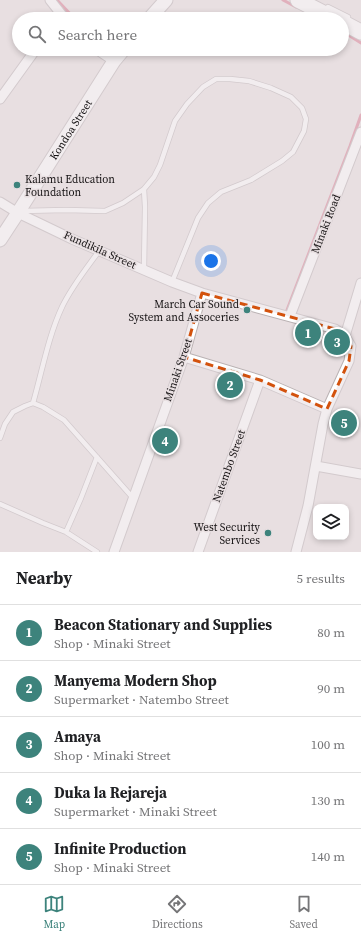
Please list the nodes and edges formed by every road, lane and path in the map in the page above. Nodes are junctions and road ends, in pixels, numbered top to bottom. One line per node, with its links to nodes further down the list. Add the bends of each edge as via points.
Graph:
1 (50, 0): 5 (street)
2 (166, 0): 6 (street)
3 (298, 0): 7 (main road)
4 (321, 3): 8 (lane)
5 (58, 12)
6 (155, 12)
7 (321, 12)
8 (334, 12)
9 (349, 23): 10 (main road)
10 (361, 32)
11 (31, 56): 15 (street)
12 (107, 56): 14 (street)
13 (118, 56): 14 (street, Kondoa Street)
14 (114, 60): 19 (street, Kondoa Street)
15 (0, 99)
16 (361, 132): 26 (street, Minaki Road)
17 (144, 189): 19 (lane, via 105,211); 22 (lane); 23 (lane, via 160,165 175,121 192,98 216,79 249,81 271,88 291,97 302,108 306,119 304,131 293,152 251,180 221,192 208,203 198,218)
18 (0, 202): 19 (street, Fundikila Street)
19 (19, 212): 20 (street); 21 (street, Fundikila Street)
20 (0, 240)
21 (99, 251): 22 (street, Fundikila Street); 30 (lane, via 74,284 62,307)
22 (144, 270): 23 (street, Fundikila Street)
23 (172, 282): 25 (street, Fundikila Street)
24 (361, 283): 27 (street)
25 (202, 293): 26 (street); 28 (street, Minaki Street)
26 (290, 316): 27 (street, via 335,329)
27 (345, 336): 31 (street, via 351,346 349,361)
28 (184, 356): 29 (street); 36 (street, Minaki Street)
29 (260, 380): 31 (street); 41 (street, Natembo Street)
30 (33, 403): 32 (lane, via 13,412); 33 (lane, via 64,420)
31 (327, 409): 34 (street)
32 (0, 438)
33 (97, 456): 36 (lane); 38 (lane)
34 (316, 466): 35 (street); 42 (street)
35 (361, 474)
36 (133, 498): 40 (street, Minaki Street)
37 (0, 504): 38 (lane)
38 (66, 532): 39 (lane)
39 (97, 552)
40 (114, 552)
41 (198, 552)
42 (296, 552)

